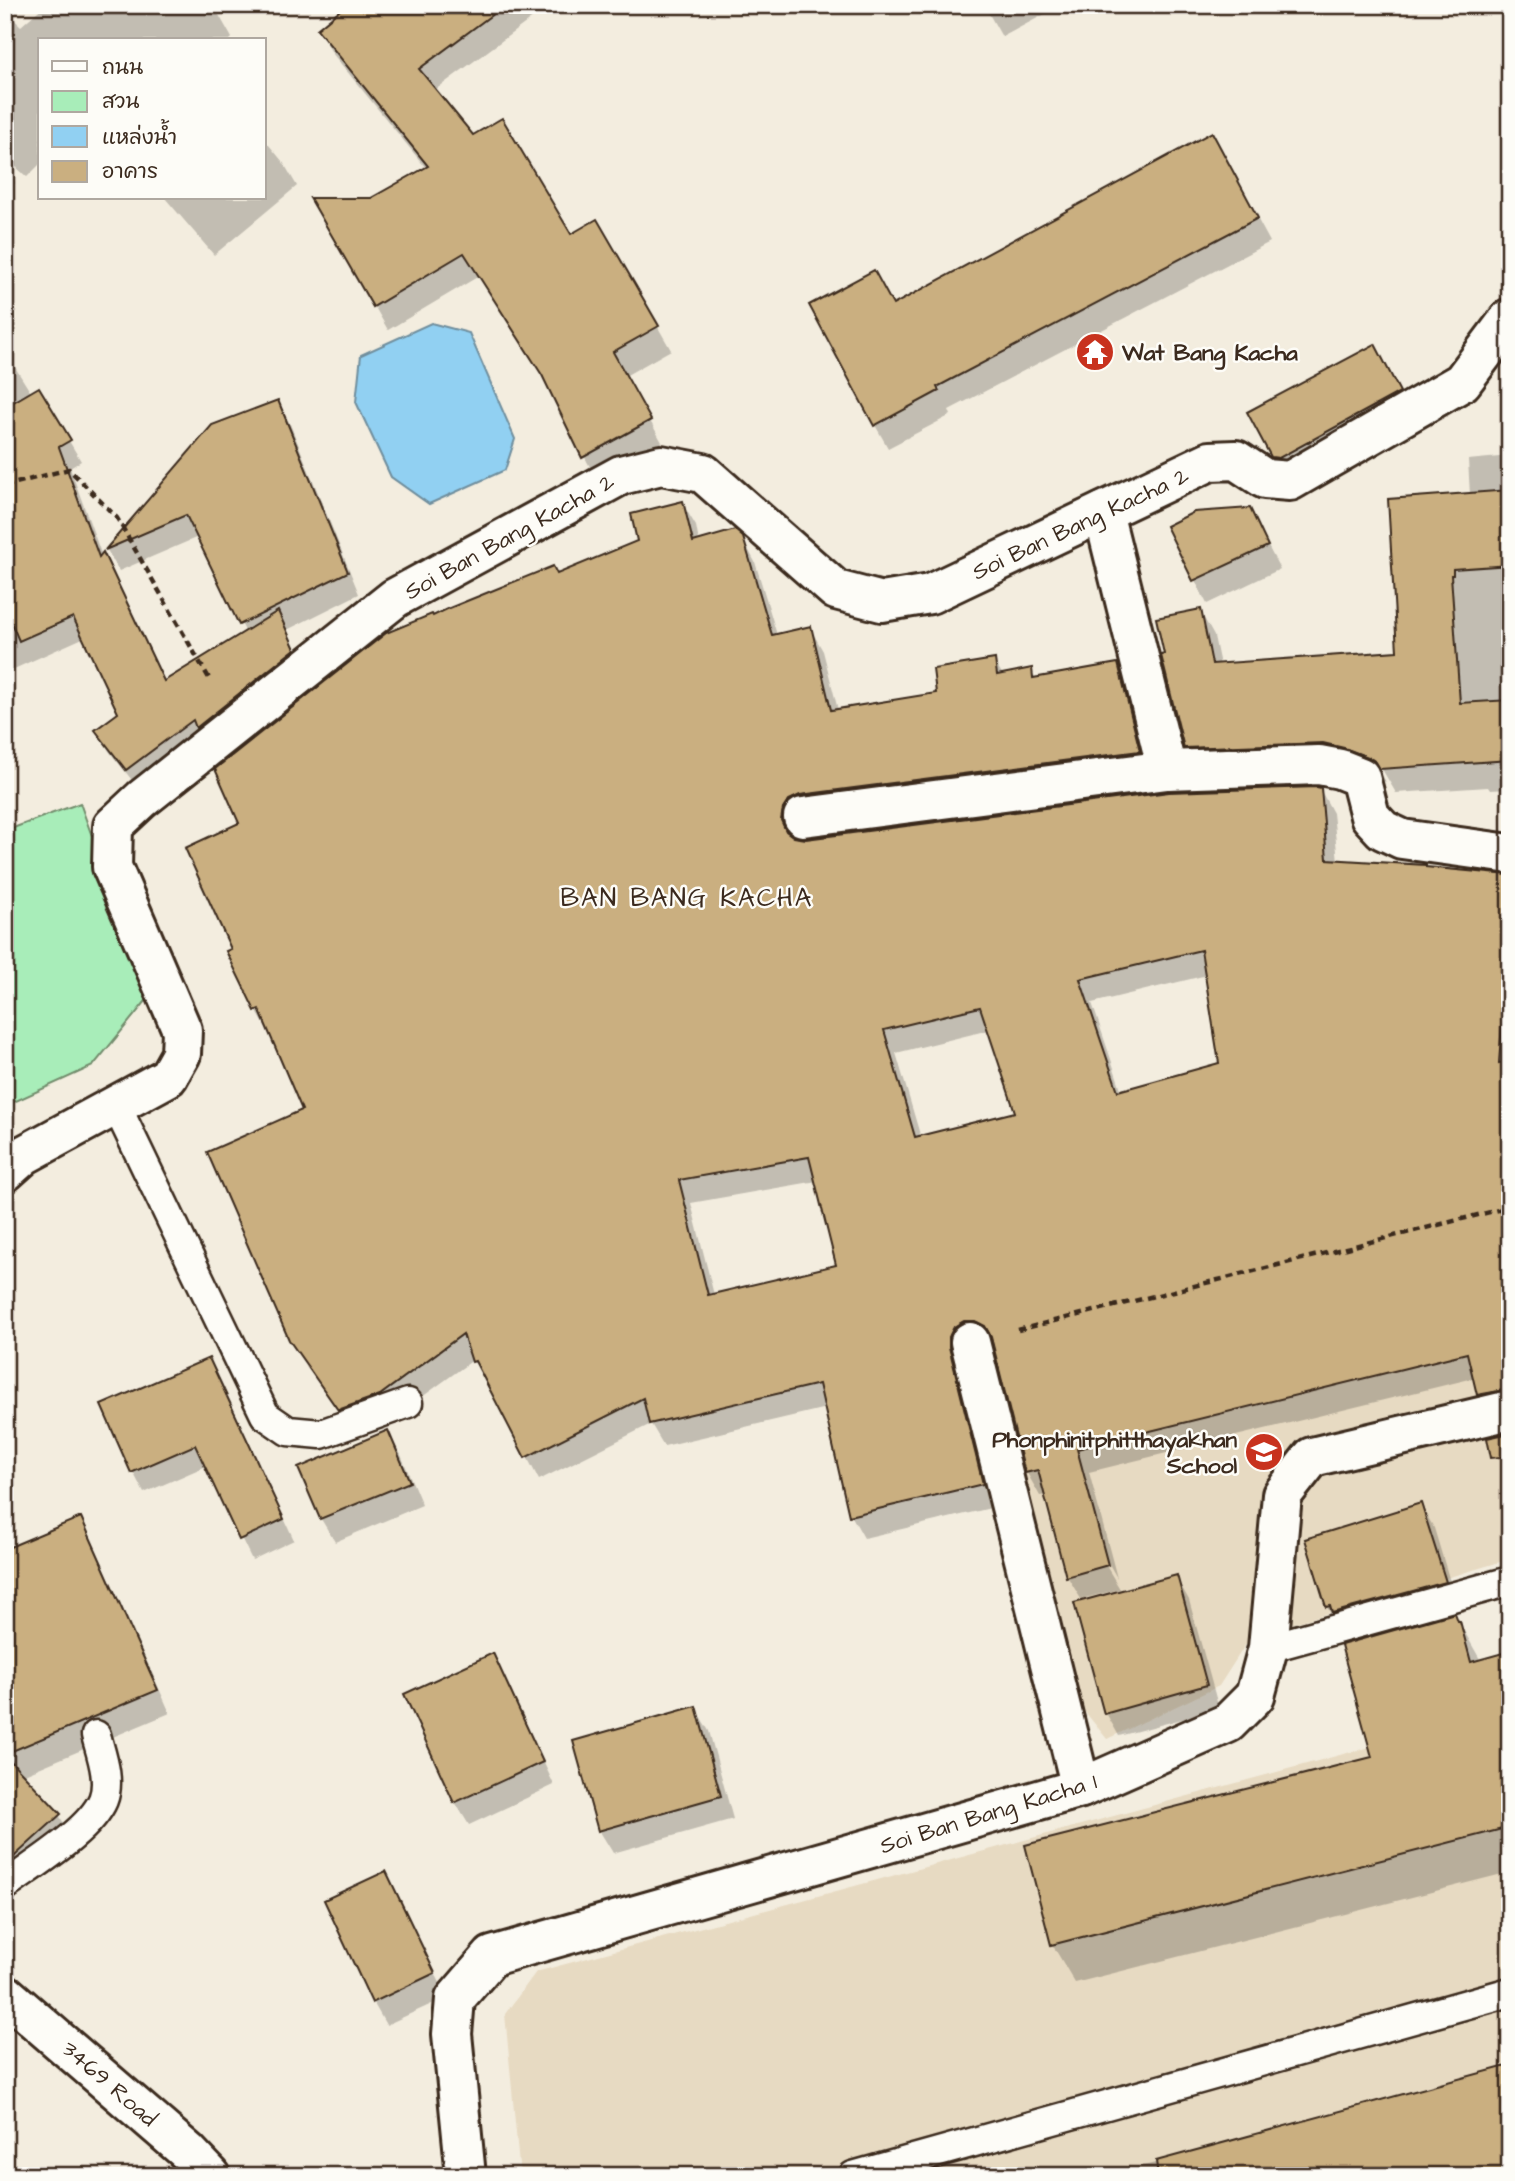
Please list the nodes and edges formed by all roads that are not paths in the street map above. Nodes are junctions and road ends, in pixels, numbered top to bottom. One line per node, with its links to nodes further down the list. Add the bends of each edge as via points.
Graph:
1 (1510, 318): 2 (street, Soi Ban Bang Kacha 2, via 1462,382 1290,481 1265,480 1236,460 1209,461)
2 (1103, 512): 3 (street); 6 (street, Soi Ban Bang Kacha 2, via 930,594 883,602 836,590 703,473 661,465 621,475 395,598 113,826 112,867 182,1030 181,1054 168,1077)
3 (1167, 770): 4 (street); 5 (street, via 1319,765 1340,769 1360,777 1370,816 1383,830 1402,839)
4 (803, 817)
5 (1510, 854)
6 (116, 1105): 7 (street, Soi Ban Bang Kacha 2, via 24,1155); 9 (lane, via 265,1415 288,1431 321,1434)
7 (5, 1172)
8 (970, 1342): 14 (street)
9 (408, 1404)
10 (1510, 1410): 12 (street, Soi Ban Bang Kacha 1, via 1312,1457 1282,1495)
11 (1510, 1581): 12 (lane)
12 (1268, 1648): 14 (street, Soi Ban Bang Kacha 1, via 1255,1696 1228,1723)
13 (96, 1735): 15 (lane, via 105,1772 104,1798 87,1824)
14 (1082, 1788): 19 (street, Soi Ban Bang Kacha 1, via 492,1956 455,1999 452,2034)
15 (5, 1886)
16 (1510, 1992): 20 (lane)
17 (5, 1994): 18 (street, 3469 Road)
18 (211, 2176)
19 (466, 2176)
20 (853, 2176)

